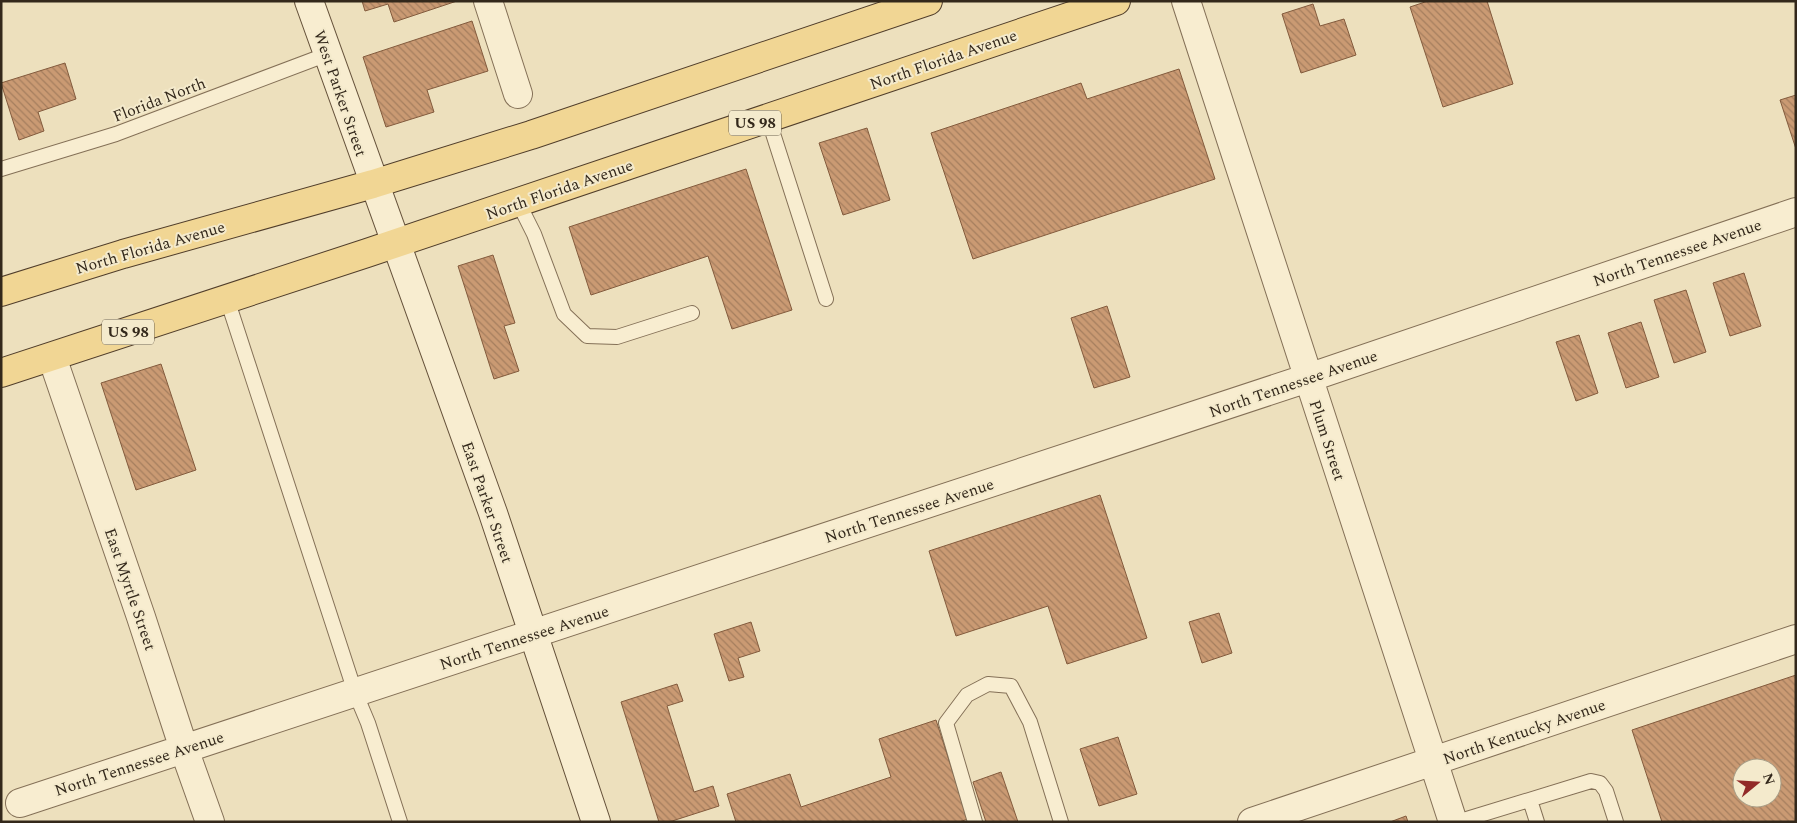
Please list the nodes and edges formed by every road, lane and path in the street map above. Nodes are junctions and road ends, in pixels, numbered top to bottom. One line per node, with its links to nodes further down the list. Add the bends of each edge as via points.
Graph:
1 (309, 1): 6 (street, West Parker Street)
2 (488, 1): 7 (street)
3 (928, 1): 10 (main road, North Florida Avenue, via 531,135)
4 (1116, 1): 8 (main road, North Florida Avenue / US 98)
5 (1186, 1): 20 (street, Plum Street)
6 (328, 54): 9 (lane, Florida North, via 116,134); 10 (street, West Parker Street)
7 (518, 94)
8 (768, 118): 11 (main road, North Florida Avenue / US 98); 15 (lane)
9 (1, 169)
10 (373, 184): 13 (street, East Parker Street); 14 (main road, North Florida Avenue)
11 (518, 202): 13 (main road, North Florida Avenue / US 98); 17 (lane, via 534,234 564,314 587,336 617,337)
12 (1796, 212): 20 (street, North Tennessee Avenue)
13 (395, 244): 16 (main road, North Florida Avenue / US 98); 21 (street, East Parker Street)
14 (1, 292)
15 (826, 299)
16 (227, 300): 18 (main road, North Florida Avenue / US 98); 23 (lane)
17 (692, 313)
18 (52, 357): 19 (main road, North Florida Avenue / US 98); 24 (street, East Myrtle Street)
19 (1, 373)
20 (1308, 378): 21 (street, North Tennessee Avenue); 25 (street, Plum Street)
21 (533, 634): 23 (street, North Tennessee Avenue); 30 (street, East Parker Street)
22 (1796, 639): 25 (street, North Kentucky Avenue)
23 (355, 692): 24 (street, North Tennessee Avenue); 29 (lane)
24 (184, 749): 27 (street, North Tennessee Avenue); 28 (street, East Myrtle Street)
25 (1433, 761): 33 (street, North Kentucky Avenue); 34 (street, Plum Street)
26 (1530, 800): 35 (lane); 36 (lane); 37 (lane, via 1591,781 1600,783 1606,791)
27 (20, 803)
28 (210, 822)
29 (400, 822)
30 (596, 822)
31 (975, 822): 32 (lane, via 946,723 967,695 988,684 1011,686 1030,722)
32 (1061, 822)
33 (1252, 822)
34 (1453, 822)
35 (1457, 822)
36 (1537, 822)
37 (1616, 822)

